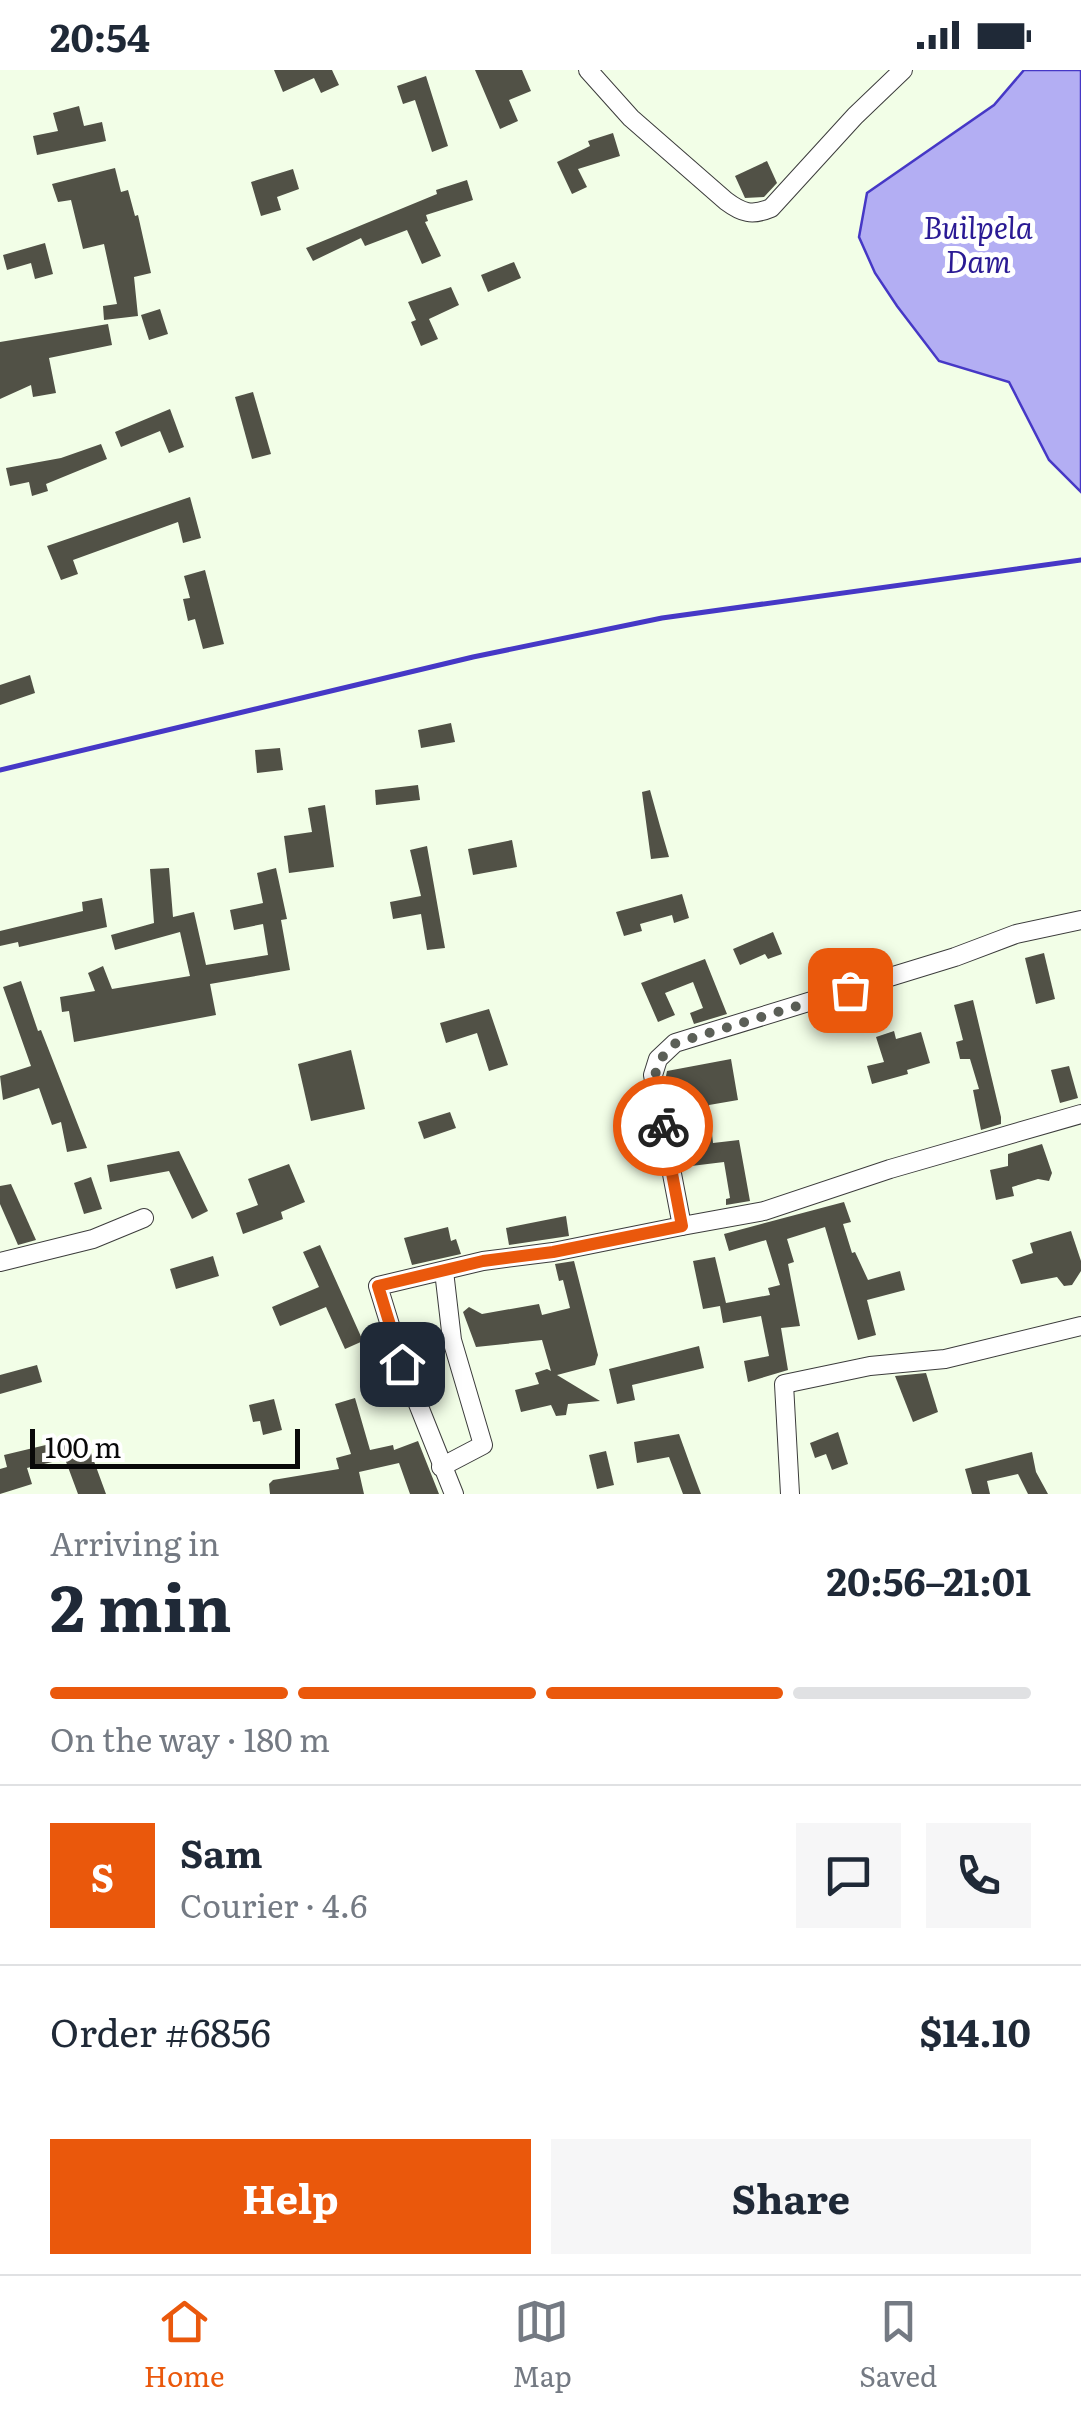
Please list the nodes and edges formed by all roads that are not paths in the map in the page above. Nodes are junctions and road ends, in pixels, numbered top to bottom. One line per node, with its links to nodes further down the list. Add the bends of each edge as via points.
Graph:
1 (903, 70): 2 (street, via 771,208 758,213 741,213 726,201 631,118)
2 (590, 71)
3 (1081, 920): 6 (street, via 1016,934 676,1043 653,1075)
4 (1081, 1114): 6 (street, via 764,1211)
5 (144, 1218): 7 (street, via 57,1250)
6 (682, 1226): 8 (street)
7 (0, 1262)
8 (444, 1271): 10 (street, via 452,1340 483,1445); 10 (street, via 378,1286)
9 (1081, 1326): 12 (street, via 945,1359 784,1384)
10 (441, 1467): 11 (street)
11 (454, 1494)
12 (790, 1494)

